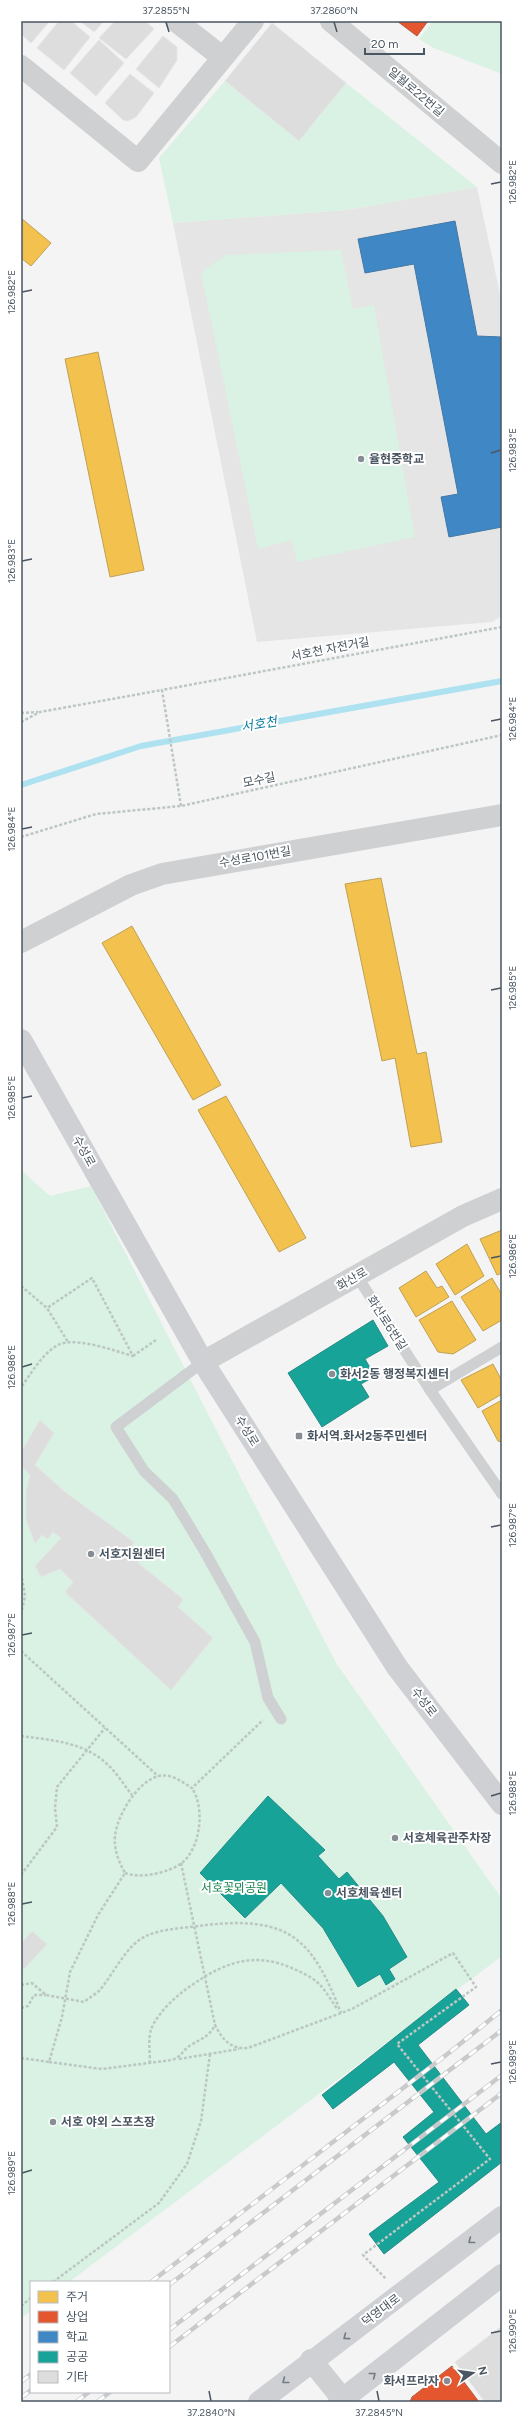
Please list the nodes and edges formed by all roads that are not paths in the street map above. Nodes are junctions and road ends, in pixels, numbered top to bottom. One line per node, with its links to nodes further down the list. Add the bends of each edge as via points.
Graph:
1 (176, 21): 4 (street)
2 (253, 21): 4 (street)
3 (331, 21): 6 (street, 일월로22번길)
4 (222, 58): 5 (street, via 138,161)
5 (21, 66)
6 (502, 163)
7 (502, 815): 8 (street, 수성로101번길, via 147,878)
8 (21, 942)
9 (21, 1040): 13 (main road, 수성로)
10 (502, 1199): 11 (street, 화산로, via 463,1216)
11 (357, 1276): 13 (street, 화산로); 14 (lane, 화산로6번길)
12 (502, 1347): 14 (lane)
13 (203, 1362): 17 (lane, via 116,1427 144,1471 173,1499 205,1552 254,1642 268,1698); 18 (main road, 수성로, via 397,1667)
14 (430, 1390): 15 (lane, 화산로6번길)
15 (497, 1477): 16 (lane, 화산로6번길)
16 (502, 1494)
17 (281, 1719)
18 (502, 1804)
19 (502, 2217): 21 (main road, 덕영대로, one-way to 21)
20 (500, 2286): 22 (main road, one-way to 20, via 457,2311)
21 (312, 2360): 22 (street); 23 (main road, 덕영대로, one-way to 23)
22 (342, 2401)
23 (259, 2402)

